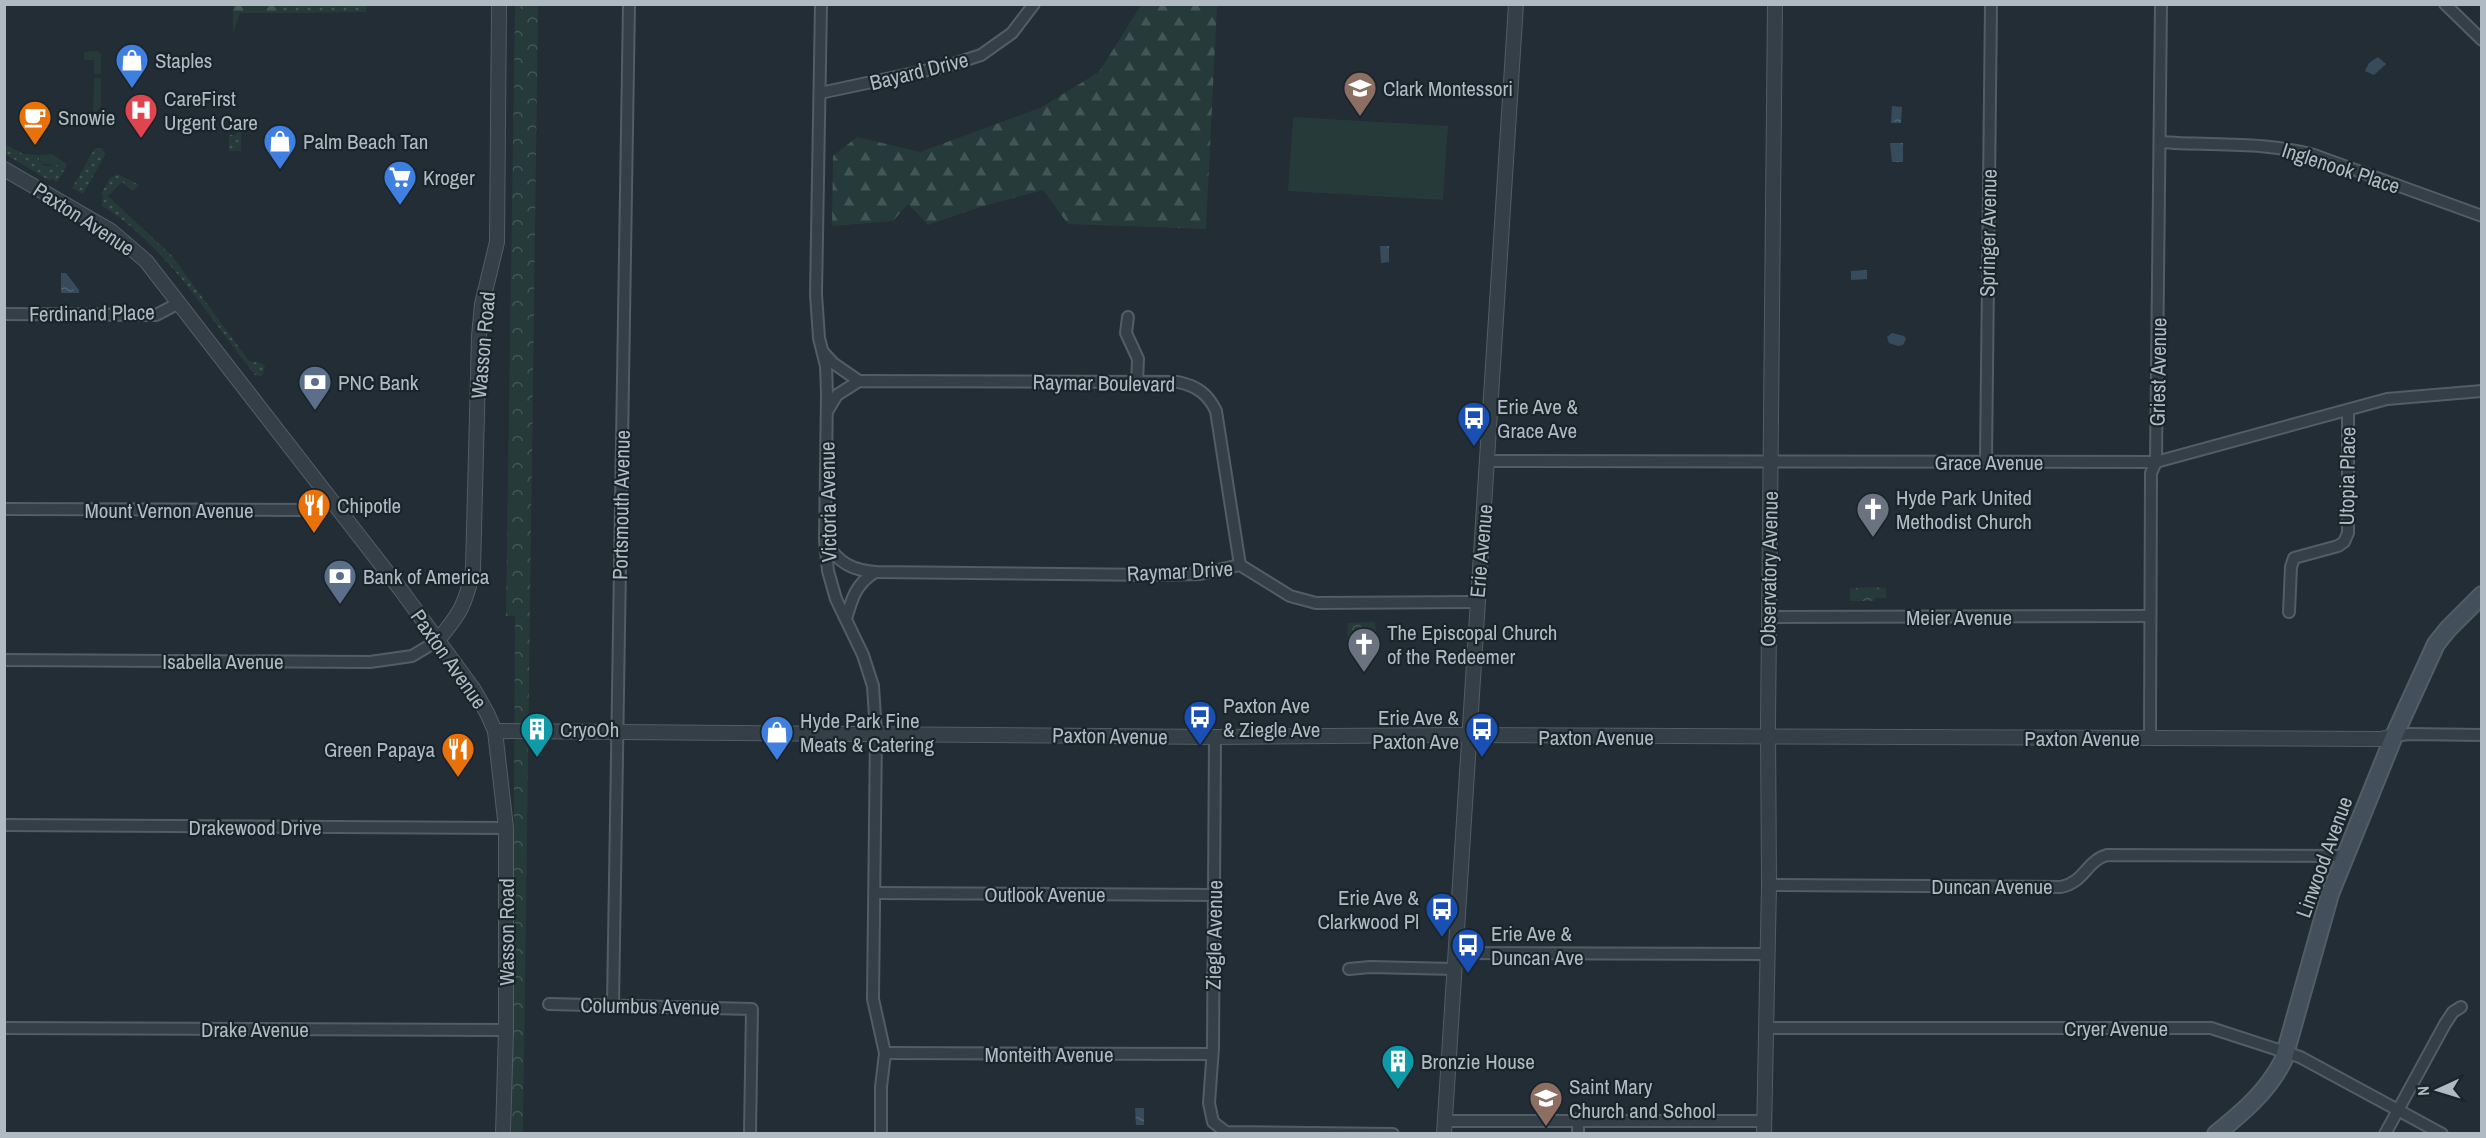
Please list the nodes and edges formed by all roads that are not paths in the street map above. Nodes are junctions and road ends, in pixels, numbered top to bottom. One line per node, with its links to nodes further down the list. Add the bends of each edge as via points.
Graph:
1 (499, 4): 39 (street, Wasson Road, via 497,242 482,304 479,336 472,569 462,610)
2 (629, 4): 42 (street, Portsmouth Avenue)
3 (821, 4): 11 (street, Victoria Avenue)
4 (1034, 4): 11 (street, Bayard Drive, via 1012,33 981,55)
5 (1516, 4): 24 (street, Erie Avenue)
6 (1775, 4): 25 (street, Observatory Avenue)
7 (1991, 4): 26 (street, Springer Avenue)
8 (2161, 4): 12 (street, Griest Avenue)
9 (2445, 4): 10 (street)
10 (2481, 40)
11 (820, 93): 18 (street, Victoria Avenue, via 816,294)
12 (2160, 142): 14 (street, Inglenook Place, via 2244,143 2292,149); 27 (street, Griest Avenue)
13 (4, 169): 15 (street, Paxton Avenue, via 126,243 146,261)
14 (2481, 216)
15 (177, 304): 16 (street, Ferdinand Place, via 156,315); 28 (street, Paxton Avenue)
16 (4, 314)
17 (1128, 317): 20 (street, via 1126,333 1138,359)
18 (823, 352): 19 (street); 23 (street, Victoria Avenue)
19 (859, 381): 20 (street, Raymar Boulevard); 23 (street, via 837,395)
20 (1137, 383): 31 (street, Raymar Boulevard, via 1188,384 1212,402)
21 (2481, 391): 22 (street, Grace Avenue, via 2387,399)
22 (2348, 410): 27 (street, Grace Avenue); 35 (street, Utopia Place, via 2348,533 2338,546 2294,558)
23 (827, 413): 30 (street, Victoria Avenue)
24 (1488, 461): 25 (street, Grace Avenue); 34 (street, Erie Avenue)
25 (1770, 462): 26 (street, Grace Avenue); 37 (street, Observatory Avenue)
26 (1986, 462): 27 (street, Grace Avenue)
27 (2156, 462): 36 (street, Griest Avenue, via 2151,473)
28 (331, 499): 29 (street, Mount Vernon Avenue, via 311,510); 39 (street, Paxton Avenue)
29 (4, 509)
30 (825, 540): 32 (street, Raymar Drive, via 836,558 845,564); 38 (street, Victoria Avenue, via 828,571)
31 (1240, 565): 32 (street, Raymar Drive, via 1200,574 1155,575); 34 (street, Raymar Drive, via 1290,596 1316,603)
32 (875, 572): 38 (street, via 862,580 853,593)
33 (2481, 595): 46 (main road, Linwood Avenue, via 2436,644)
34 (1477, 602): 45 (street, Erie Avenue)
35 (2289, 612)
36 (2150, 616): 37 (street, Meier Avenue); 49 (street, Griest Avenue)
37 (1769, 617): 48 (street, Observatory Avenue)
38 (846, 619): 43 (street, Victoria Avenue, via 873,686)
39 (437, 641): 40 (street, Isabella Avenue, via 412,656 370,662); 41 (street, Paxton Avenue, via 474,690)
40 (4, 660)
41 (495, 731): 42 (street, Paxton Avenue); 51 (street, Wasson Road)
42 (616, 732): 43 (street, Paxton Avenue); 61 (street, Portsmouth Avenue)
43 (876, 734): 47 (street, Paxton Avenue); 54 (street, Victoria Avenue)
44 (2481, 735): 46 (street, Paxton Avenue)
45 (1469, 736): 47 (street, Paxton Avenue); 48 (street, Paxton Avenue); 56 (street, Erie Avenue)
46 (2394, 736): 49 (street, Paxton Avenue); 52 (main road, Linwood Avenue)
47 (1215, 737): 55 (street, Ziegle Avenue)
48 (1768, 738): 49 (street, Paxton Avenue); 53 (street, Observatory Avenue)
49 (2150, 738)
50 (4, 825): 51 (street, Drakewood Drive)
51 (506, 828): 65 (street, Wasson Road)
52 (2346, 856): 53 (street, Duncan Avenue, via 2107,855 2094,861 2078,882 2061,887); 67 (main road, Linwood Avenue, via 2330,894)
53 (1769, 885): 57 (street, Observatory Avenue)
54 (876, 894): 55 (street, Outlook Avenue); 66 (street, Victoria Avenue, via 873,999)
55 (1214, 895): 68 (street, Ziegle Avenue)
56 (1456, 953): 57 (street); 59 (street, Erie Avenue)
57 (1767, 954): 64 (street, Observatory Avenue)
58 (1349, 969): 59 (street)
59 (1455, 969): 71 (street, Erie Avenue)
60 (549, 1004): 61 (street, Columbus Avenue)
61 (613, 1005): 74 (street, Columbus Avenue, via 752,1009)
62 (2461, 1007): 69 (street, via 2445,1023)
63 (4, 1028): 65 (street, Drake Avenue)
64 (1766, 1028): 67 (street, Cryer Avenue, via 2211,1028); 72 (street, Observatory Avenue)
65 (506, 1030): 73 (street, Wasson Road)
66 (885, 1053): 68 (street, Monteith Avenue); 75 (street, Victoria Avenue)
67 (2287, 1053): 69 (street, Cryer Avenue); 78 (main road, Linwood Avenue, via 2253,1103)
68 (1212, 1054): 76 (street, Ziegle Avenue, via 1210,1113 1213,1122 1226,1132)
69 (2398, 1109): 79 (street); 80 (street, Cryer Avenue)
70 (1578, 1119): 71 (street); 72 (street); 77 (street)
71 (1445, 1127)
72 (1764, 1127)
73 (503, 1134)
74 (750, 1134)
75 (880, 1134)
76 (1393, 1134)
77 (1578, 1134)
78 (2216, 1134)
79 (2385, 1134)
80 (2442, 1134)

